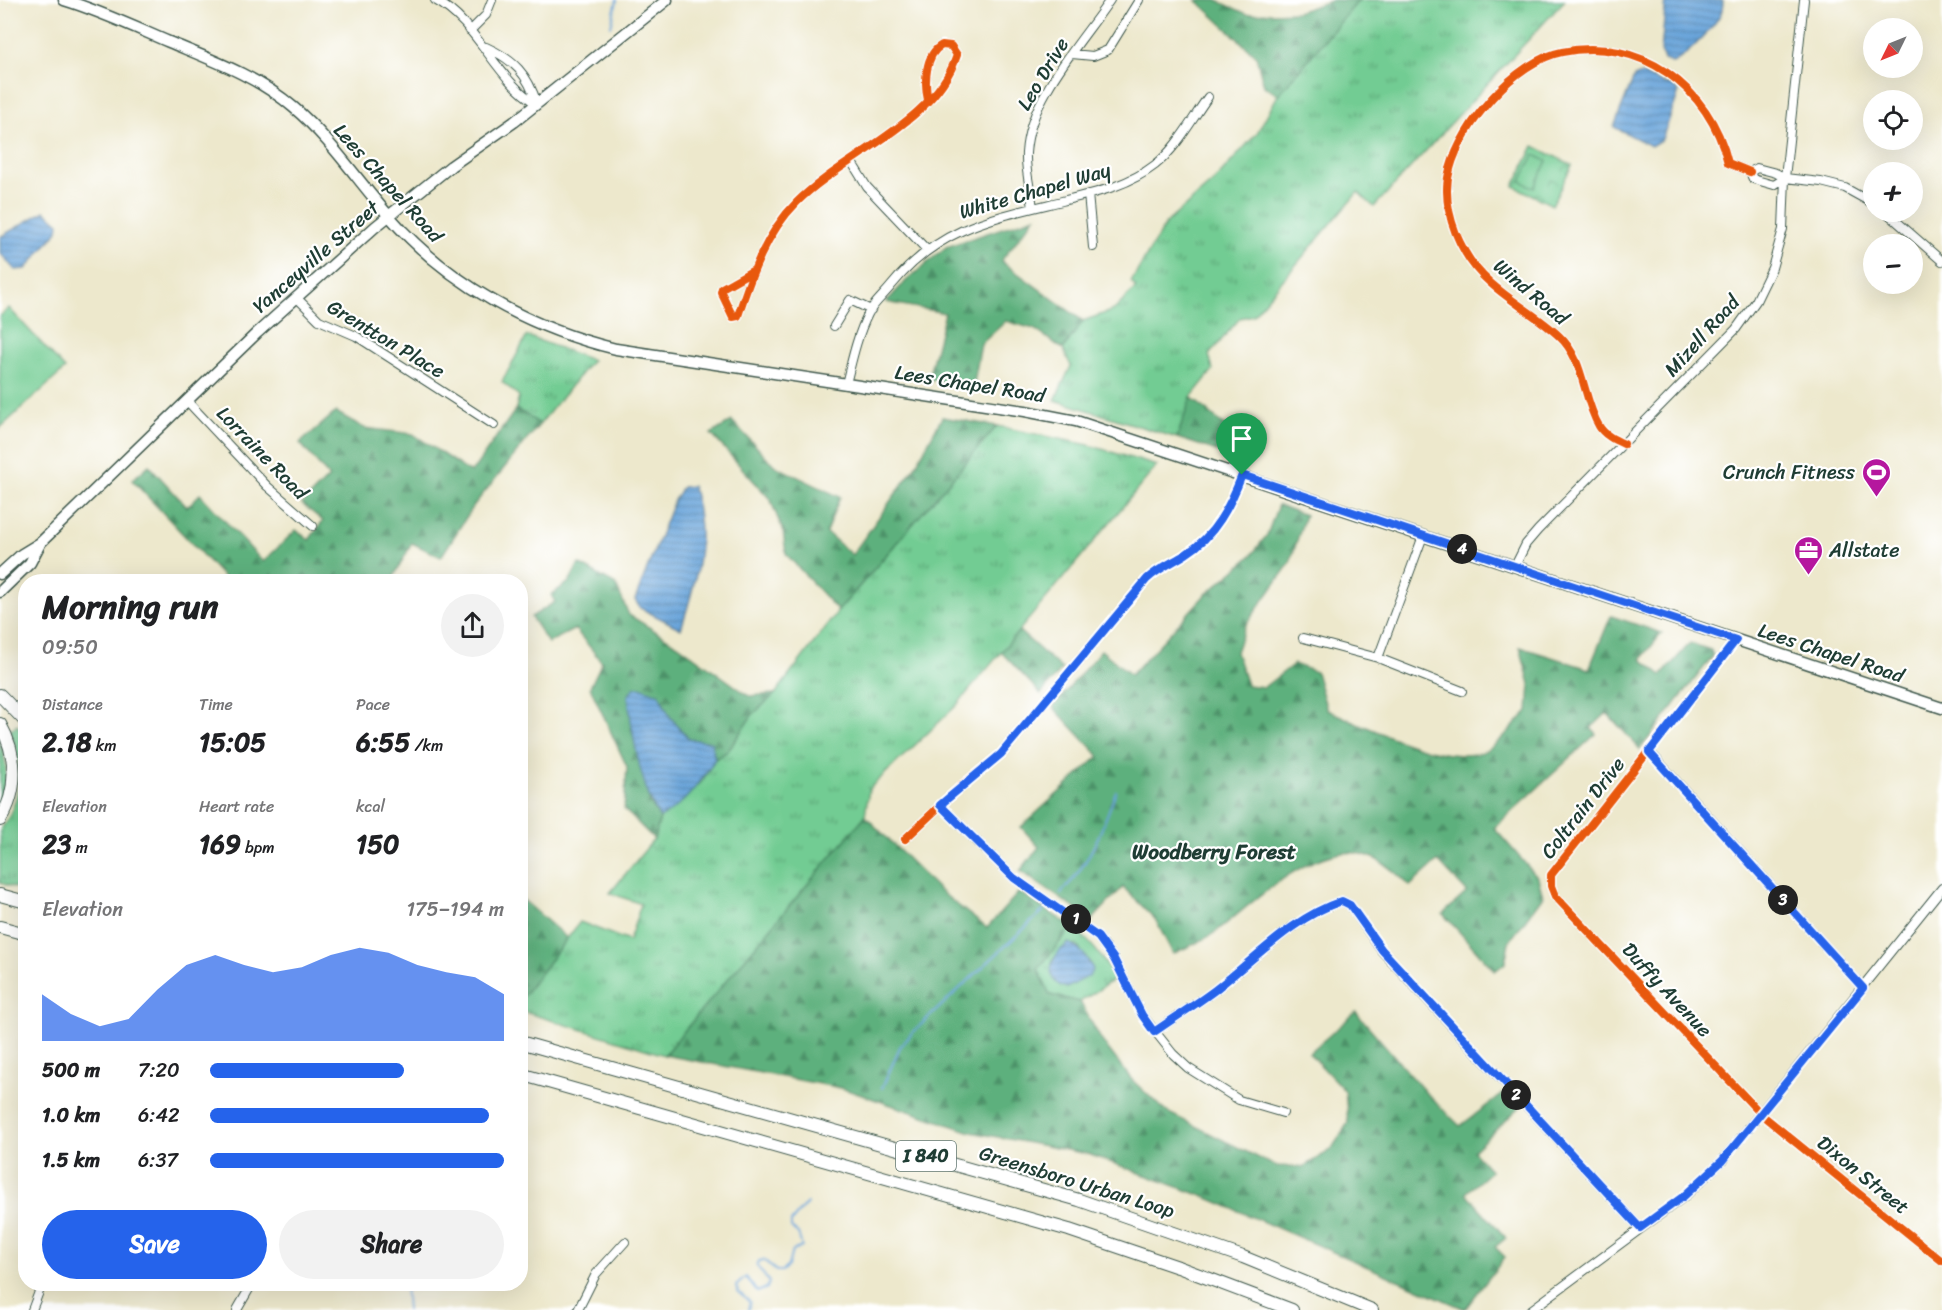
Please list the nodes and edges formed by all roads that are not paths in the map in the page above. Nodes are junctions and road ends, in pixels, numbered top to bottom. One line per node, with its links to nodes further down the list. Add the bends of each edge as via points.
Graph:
1 (64, 0): 22 (main road, Lees Chapel Road, via 228,67 272,90 310,122)
2 (435, 0): 8 (street, via 454,10)
3 (492, 0): 8 (street, via 486,15)
4 (667, 0): 15 (main road, Yanceyville Street)
5 (1110, 0): 10 (street, Leo Drive)
6 (1139, 0): 10 (street, via 1108,50 1093,56)
7 (1804, 0): 18 (street, Mizell Road)
8 (471, 31): 9 (street)
9 (483, 45): 11 (street, via 508,57); 12 (street)
10 (1072, 54): 21 (street, Leo Drive, via 1043,97 1028,138 1026,168)
11 (517, 67): 12 (street); 15 (street, via 531,85)
12 (506, 76): 15 (street, via 520,94)
13 (1208, 97): 19 (street, White Chapel Way, via 1155,165 1133,179)
14 (928, 100): 14 (street, via 950,76 957,56 951,46 942,45 933,53 924,81); 16 (street, via 896,130)
15 (537, 104): 22 (main road, Yanceyville Street)
16 (851, 161): 25 (street, via 867,187); 27 (street, via 795,205)
17 (1749, 172): 18 (street, Wind Road, via 1757,168); 18 (street, Wind Road, via 1753,180 1774,185); 34 (street, Wind Road, via 1728,163 1723,142 1706,113 1669,71 1645,59 1596,48 1560,52 1511,78 1483,108 1450,168 1449,212 1466,254 1497,289 1561,337 1580,368 1599,428)
18 (1785, 178): 20 (street, Wind Road, via 1845,188); 34 (street, Mizell Road, via 1783,229 1772,268 1756,301 1736,329)
19 (1088, 194): 21 (street, White Chapel Way); 24 (street)
20 (1863, 198)
21 (1033, 208): 25 (street, White Chapel Way, via 962,229)
22 (389, 216): 28 (main road, Yanceyville Street); 31 (main road, Lees Chapel Road, via 424,251 471,288 556,331 616,349)
23 (1897, 222): 26 (street)
24 (1092, 247)
25 (927, 249): 29 (street, White Chapel Way)
26 (1942, 261)
27 (752, 271): 27 (street, via 738,316 733,317 722,288)
28 (296, 297): 32 (main road, Yanceyville Street); 33 (street, Grentton Place, via 319,320 357,336)
29 (871, 310): 30 (street, via 850,300); 31 (street, White Chapel Way, via 856,345)
30 (834, 326)
31 (846, 384): 35 (main road, Lees Chapel Road, via 1049,414)
32 (188, 402): 36 (street, Lorraine Road, via 267,486); 38 (main road, Yanceyville Street)
33 (494, 425)
34 (1624, 444): 39 (street, Mizell Road, via 1538,530)
35 (1242, 475): 37 (main road, Lees Chapel Road); 53 (street, via 1227,510 1210,534 1147,579 1001,754)
36 (313, 526)
37 (1423, 536): 39 (main road, Lees Chapel Road); 46 (street)
38 (40, 543): 40 (main road, Yanceyville Street); 41 (main road, Yanceyville Street, via 30,563)
39 (1515, 566): 45 (main road, Lees Chapel Road)
40 (0, 574)
41 (19, 574)
42 (18, 575): 43 (main road, Yanceyville Street)
43 (0, 592)
44 (1303, 638): 46 (street)
45 (1736, 640): 49 (main road, Lees Chapel Road); 52 (street, Coltrain Drive)
46 (1378, 658): 47 (street)
47 (1462, 691)
48 (0, 695): 50 (highway)
49 (1942, 708)
50 (18, 714)
51 (0, 724): 54 (highway, via 12,754 14,775 11,796)
52 (1649, 752): 56 (street, Coltrain Drive, via 1551,875); 62 (street)
53 (940, 805): 55 (street); 63 (street, via 1014,878 1098,937)
54 (0, 820)
55 (905, 839)
56 (1551, 886): 67 (street, Duffy Avenue, via 1555,896)
57 (1942, 888): 62 (street)
58 (0, 895): 59 (highway)
59 (18, 900)
60 (0, 927): 61 (highway)
61 (18, 932)
62 (1863, 988): 67 (street)
63 (1154, 1032): 66 (street, via 1202,1079 1239,1100); 68 (street, via 1302,920 1342,901 1350,905 1382,950)
64 (528, 1044): 77 (highway, Greensboro Urban Loop / I 840, via 1078,1200 1243,1257)
65 (528, 1076): 76 (highway, I 840, via 1070,1230)
66 (1283, 1113)
67 (1762, 1115): 68 (street, via 1703,1180); 70 (street, Dixon Street)
68 (1640, 1228): 78 (street)
69 (625, 1242): 75 (street, via 596,1274)
70 (1942, 1261)
71 (39, 1291): 73 (street)
72 (248, 1291): 74 (street)
73 (32, 1310)
74 (237, 1310)
75 (578, 1310)
76 (1292, 1310)
77 (1372, 1310)
78 (1531, 1310)

